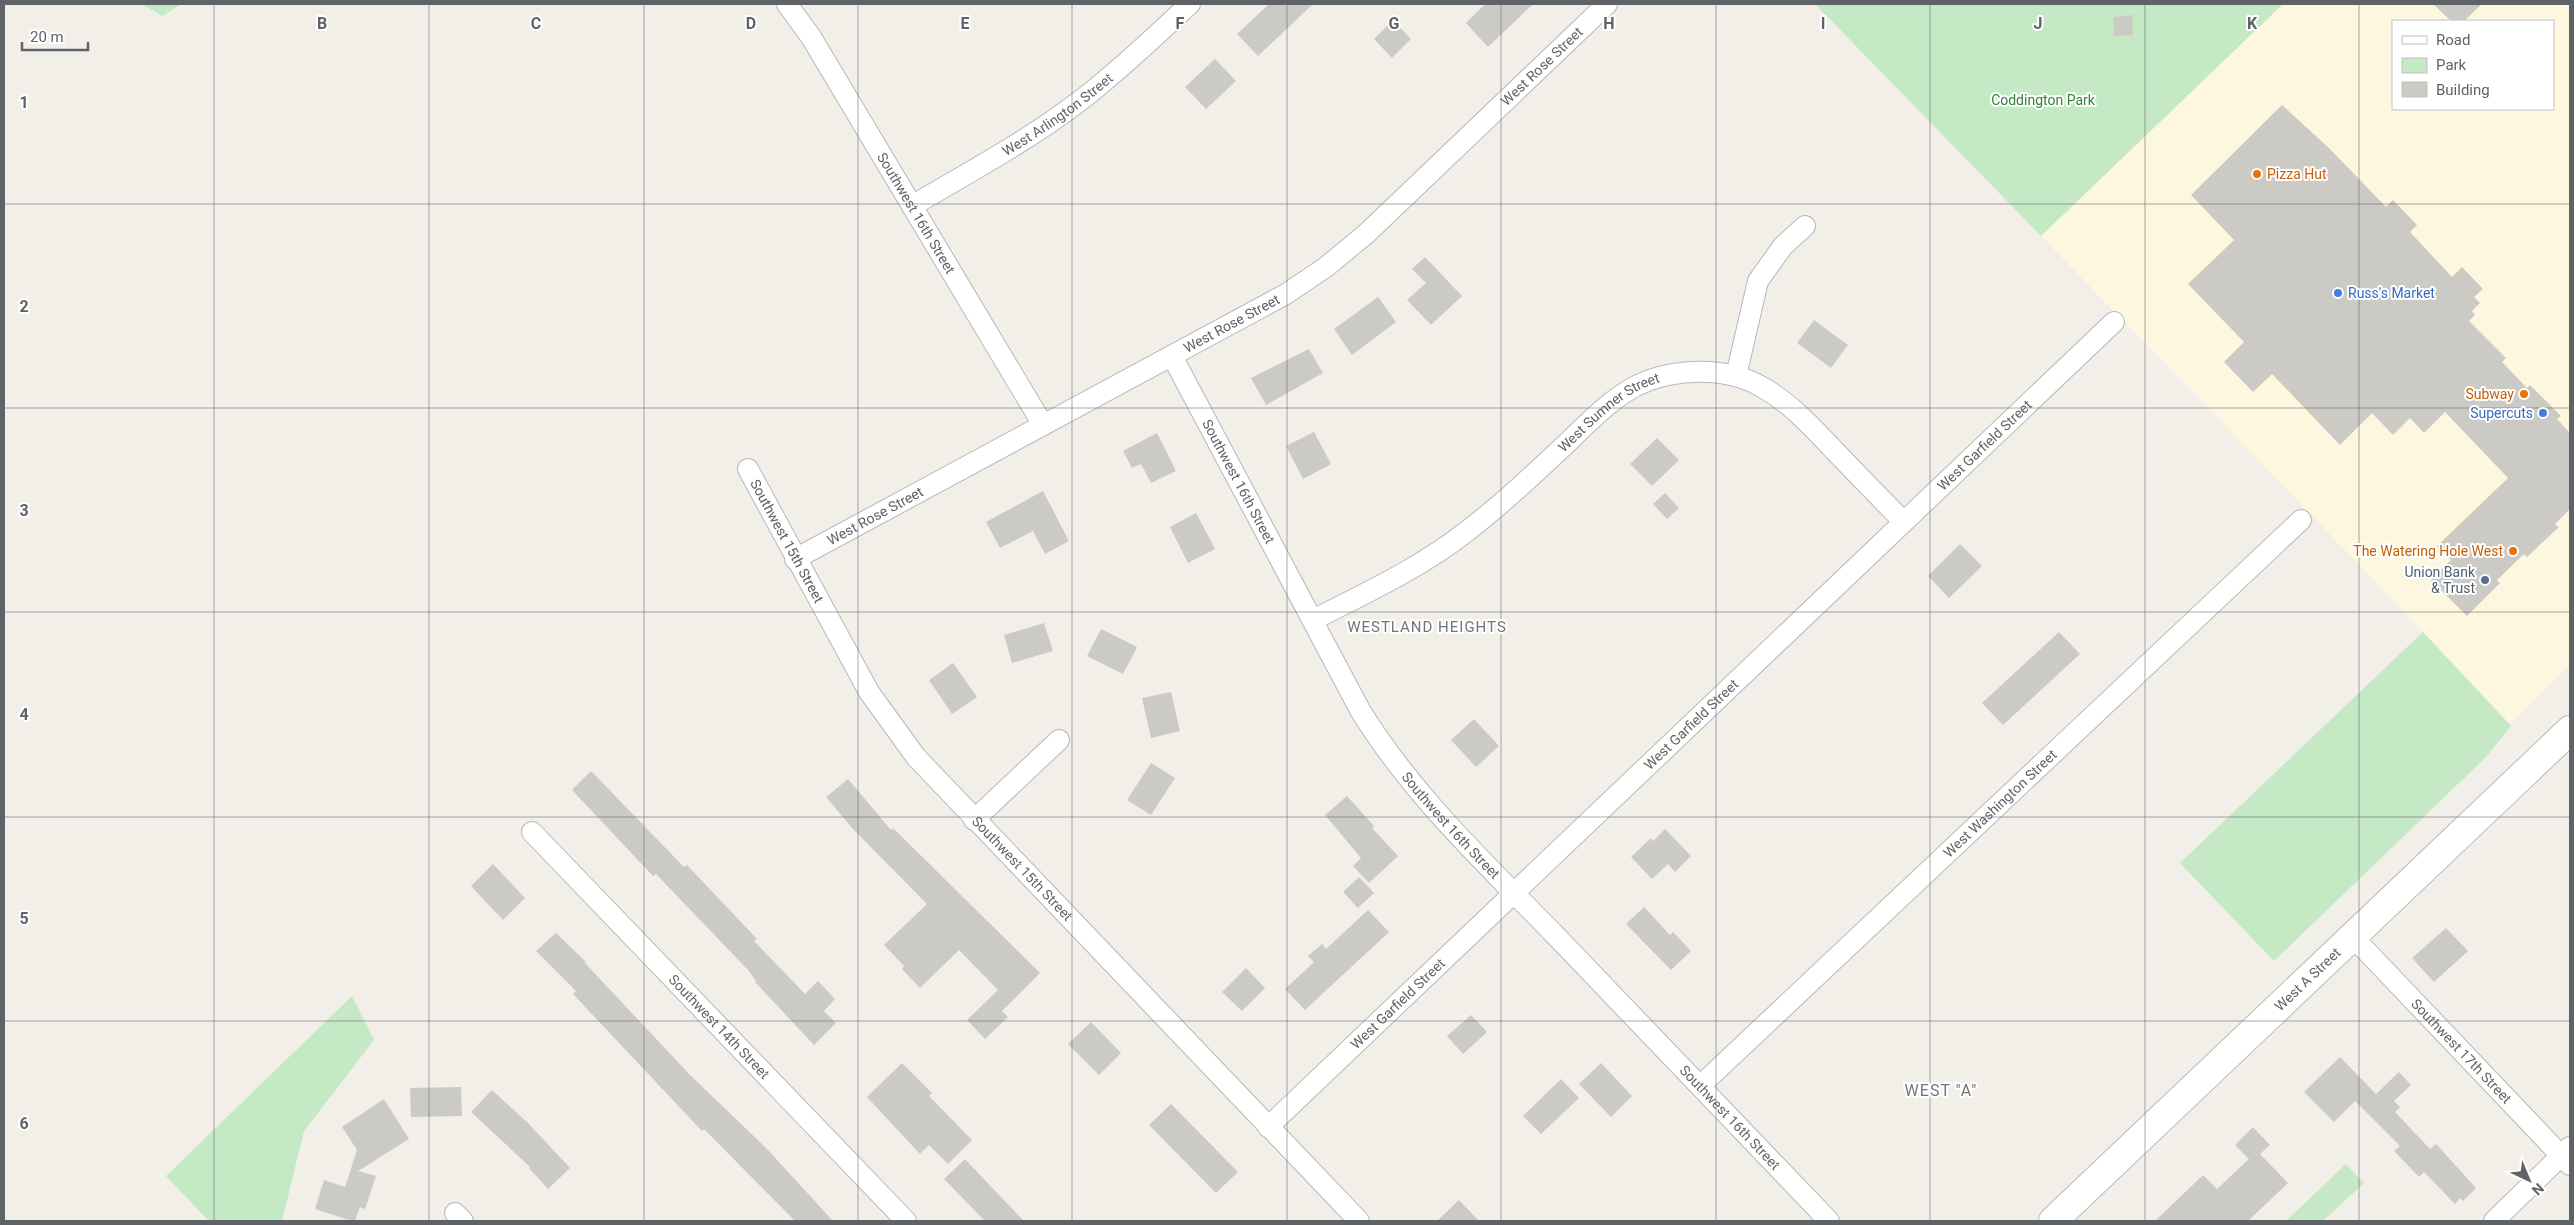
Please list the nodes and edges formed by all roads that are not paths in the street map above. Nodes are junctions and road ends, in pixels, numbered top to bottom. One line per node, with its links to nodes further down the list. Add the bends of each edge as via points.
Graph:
1 (787, 4): 4 (street, Southwest 16th Street, via 811,37)
2 (1190, 4): 4 (street, West Arlington Street, via 1134,57 1081,100 1031,136)
3 (1607, 4): 7 (street, West Rose Street, via 1366,234 1326,267 1286,294)
4 (912, 206): 9 (street, Southwest 16th Street)
5 (1806, 226): 8 (street, via 1783,246 1758,281)
6 (2114, 322): 12 (street, West Garfield Street)
7 (1172, 356): 9 (street, West Rose Street); 14 (street, Southwest 16th Street)
8 (1736, 376): 12 (street, West Sumner Street, via 1785,401); 14 (street, West Sumner Street, via 1699,372 1667,375 1637,386 1605,407 1508,499 1464,534 1413,567)
9 (1043, 426): 13 (street, West Rose Street)
10 (748, 469): 13 (street, Southwest 15th Street)
11 (2301, 520): 21 (street, West Washington Street)
12 (1903, 521): 19 (street, West Garfield Street)
13 (795, 559): 17 (street, Southwest 15th Street, via 884,714 916,757)
14 (1313, 620): 19 (street, Southwest 16th Street, via 1382,746 1407,779)
15 (2568, 733): 20 (main road, West A Street)
16 (1059, 740): 17 (street)
17 (974, 820): 22 (street, Southwest 15th Street)
18 (532, 832): 24 (street, Southwest 14th Street)
19 (1514, 892): 21 (street, Southwest 16th Street); 22 (street, West Garfield Street)
20 (2354, 938): 23 (street, Southwest 17th Street); 27 (main road, West A Street)
21 (1700, 1086): 26 (street, Southwest 16th Street)
22 (1268, 1126): 25 (street, Southwest 15th Street)
23 (2567, 1156): 28 (street)
24 (906, 1221)
25 (1359, 1221)
26 (1829, 1221)
27 (2053, 1221)
28 (2494, 1221)

